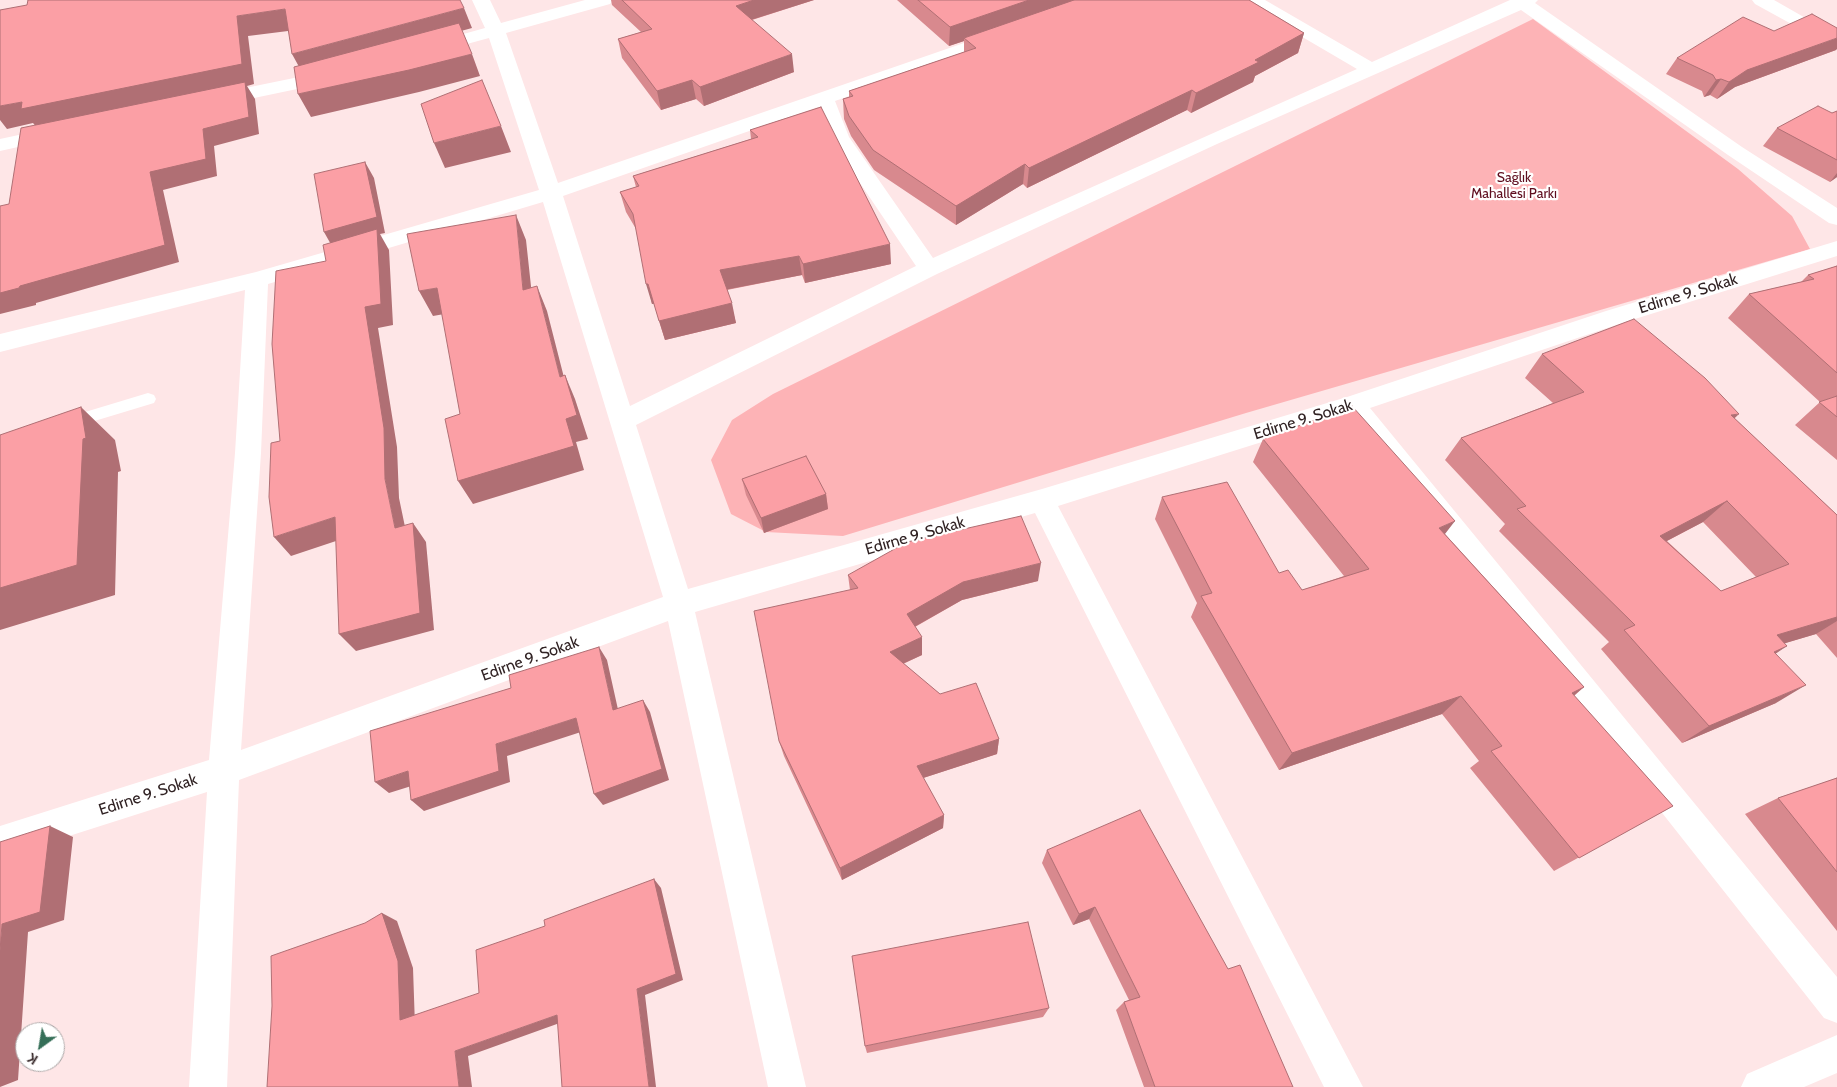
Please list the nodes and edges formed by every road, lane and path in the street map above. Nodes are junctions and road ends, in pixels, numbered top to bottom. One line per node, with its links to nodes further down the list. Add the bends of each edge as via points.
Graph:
1 (481, 0): 7 (street)
2 (604, 0): 7 (street)
3 (1252, 0): 10 (street)
4 (1761, 0): 8 (street)
5 (1523, 1): 10 (street); 17 (street, via 1734,151)
6 (1020, 29): 12 (street)
7 (496, 31): 9 (street); 16 (street)
8 (1837, 44)
9 (411, 54)
10 (1371, 69): 19 (street)
11 (354, 70): 13 (street)
12 (824, 98): 16 (street); 19 (street, via 840,137)
13 (201, 103)
14 (76, 129): 15 (street)
15 (0, 145)
16 (551, 193): 20 (street); 26 (street)
17 (1837, 218)
18 (1837, 248): 21 (street, Edirne 9. Sokak)
19 (929, 269): 26 (street)
20 (257, 279): 23 (street); 30 (street, via 248,453)
21 (1614, 317): 22 (street); 25 (street, Edirne 9. Sokak)
22 (1636, 338)
23 (0, 344)
24 (148, 399): 27 (lane)
25 (1353, 404): 28 (street, Edirne 9. Sokak); 32 (street)
26 (622, 421): 29 (street)
27 (56, 426)
28 (1042, 500): 29 (street, Edirne 9. Sokak); 36 (street)
29 (679, 604): 30 (street, Edirne 9. Sokak); 35 (street)
30 (224, 771): 31 (street, Edirne 9. Sokak); 34 (street)
31 (0, 842)
32 (1837, 1006)
33 (1837, 1054): 37 (street)
34 (208, 1087)
35 (787, 1087)
36 (1344, 1087)
37 (1760, 1087)

